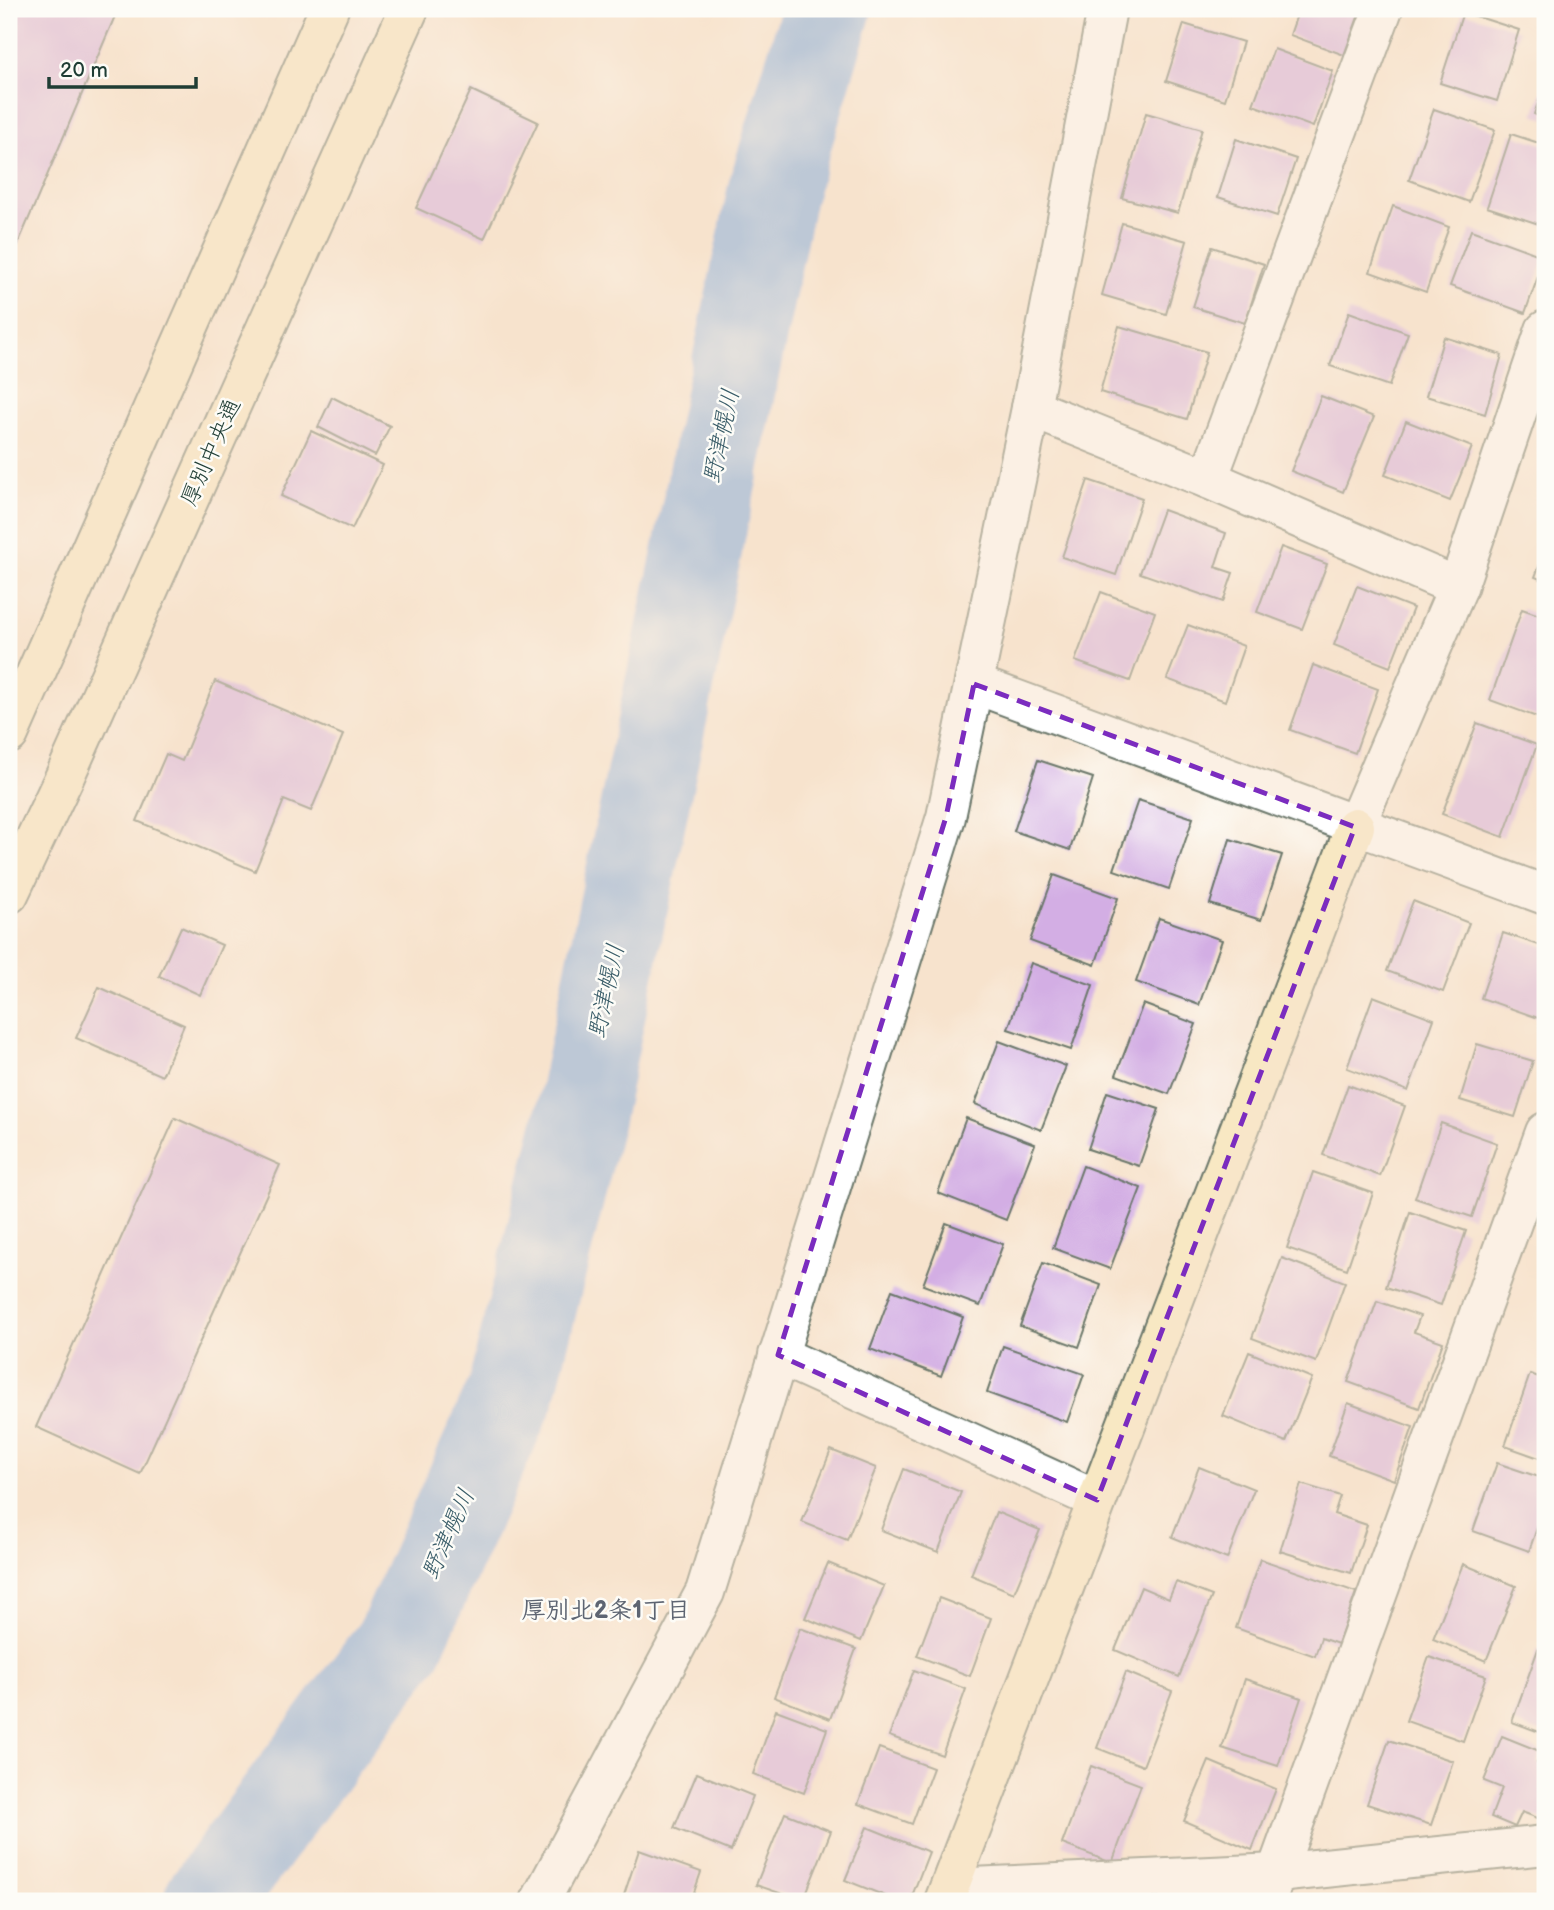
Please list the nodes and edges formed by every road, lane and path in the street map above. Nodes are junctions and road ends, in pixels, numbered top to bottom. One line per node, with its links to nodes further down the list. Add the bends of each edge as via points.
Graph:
1 (330, 9): 10 (street)
2 (409, 9): 12 (street, 厚別中央通)
3 (1107, 9): 6 (street)
4 (1383, 9): 7 (street)
5 (1545, 330): 8 (street)
6 (1031, 408): 7 (street); 9 (street)
7 (1208, 479): 8 (street)
8 (1458, 587): 11 (street)
9 (974, 684): 11 (street); 15 (street, via 946,817)
10 (9, 734)
11 (1355, 827): 13 (street); 16 (street)
12 (9, 894)
13 (1545, 895)
14 (1545, 1132): 18 (street)
15 (778, 1355): 16 (street); 20 (street, via 705,1592)
16 (1097, 1500): 19 (street)
17 (1545, 1844): 18 (street)
18 (1271, 1887): 19 (street)
19 (947, 1894)
20 (540, 1901)

